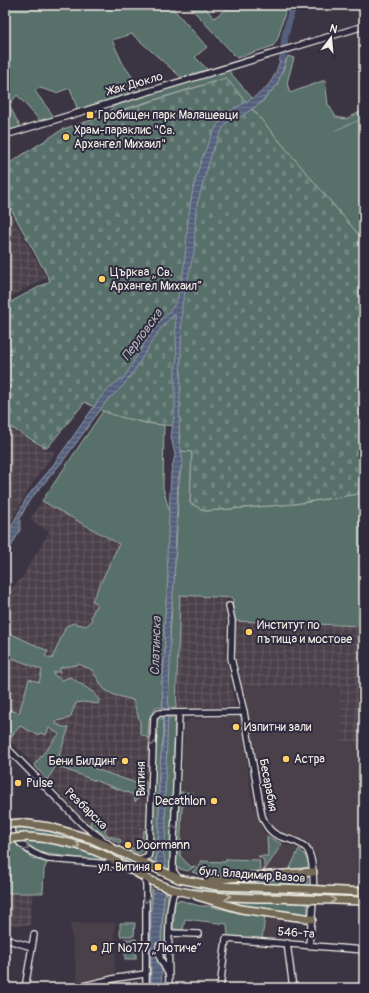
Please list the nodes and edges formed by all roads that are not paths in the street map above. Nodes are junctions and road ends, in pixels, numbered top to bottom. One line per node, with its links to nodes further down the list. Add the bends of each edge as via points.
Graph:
1 (364, 26): 2 (street, Жак Дюкло)
2 (5, 135)
3 (229, 606): 4 (street, Бесарабия, via 232,621 231,658)
4 (244, 712): 5 (street, Витиня); 13 (street, Бесарабия, via 265,823 277,836 298,843 308,850 312,857)
5 (176, 714): 11 (street, Витиня, one-way to 11, via 159,713 153,719 149,852 148,856); 15 (street, one-way to 5, via 173,871)
6 (5, 746): 10 (street, Резбарска, via 82,824)
7 (5, 817): 12 (street, one-way to 12, via 10,831 18,841 28,851 37,855 48,859)
8 (5, 824): 10 (main road, бул. Владимир Вазов, bridge, via 21,823 50,827 92,838)
9 (5, 839): 12 (main road, бул. Владимир Вазов, one-way to 12, bridge, via 25,837 60,840 79,845)
10 (120, 851): 11 (main road, бул. Владимир Вазов)
11 (137, 860): 15 (main road, бул. Владимир Вазов)
12 (122, 865): 14 (main road, бул. Владимир Вазов)
13 (313, 872): 16 (main road, via 230,878); 21 (street, Бесарабия)
14 (147, 878): 17 (main road, бул. Владимир Вазов); 31 (street, one-way to 31)
15 (179, 879): 16 (main road, бул. Владимир Вазов)
16 (201, 883): 19 (main road, бул. Владимир Вазов, bridge)
17 (172, 889): 18 (main road, бул. Владимир Вазов); 22 (street)
18 (189, 892): 20 (main road, бул. Владимир Вазов, one-way to 20, bridge); 21 (main road, via 206,900 237,908)
19 (364, 892)
20 (364, 901)
21 (312, 919): 27 (street, Бесарабия)
22 (169, 933): 23 (street); 32 (street)
23 (198, 934)
24 (34, 935): 29 (street)
25 (5, 939): 29 (street)
26 (287, 943): 27 (street, 546-та); 37 (street, 546-та, via 226,939); 38 (street)
27 (309, 944): 30 (street, 546-та)
28 (159, 946): 32 (street, via 160,958)
29 (32, 947): 33 (street)
30 (364, 950)
31 (145, 974): 34 (street); 35 (street)
32 (169, 978): 36 (street)
33 (25, 988)
34 (75, 988)
35 (146, 988)
36 (169, 988)
37 (220, 988)
38 (293, 988)

